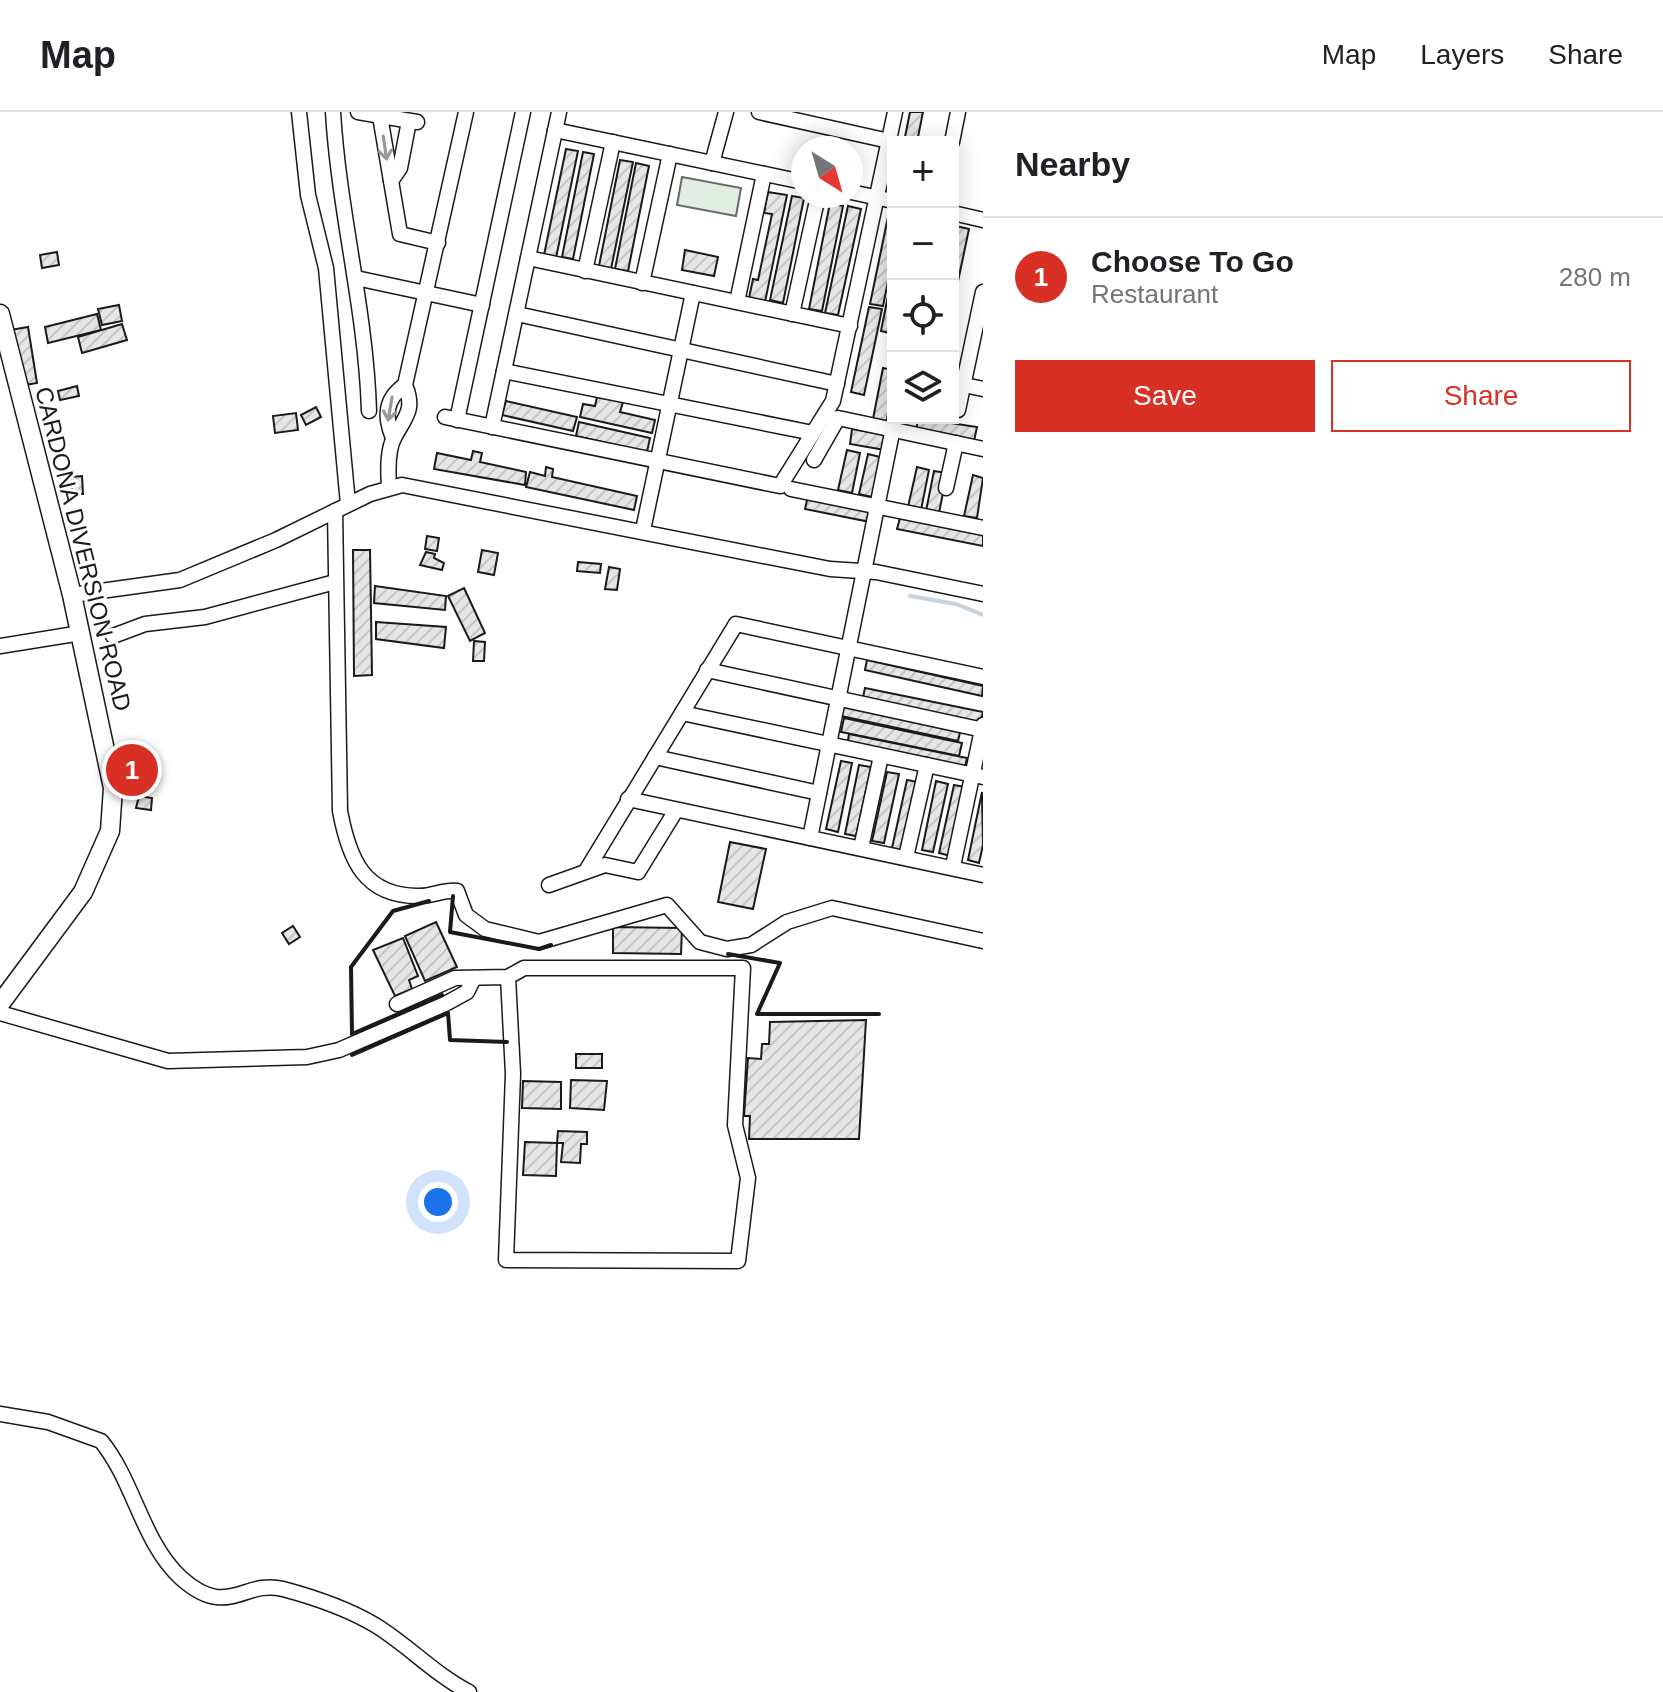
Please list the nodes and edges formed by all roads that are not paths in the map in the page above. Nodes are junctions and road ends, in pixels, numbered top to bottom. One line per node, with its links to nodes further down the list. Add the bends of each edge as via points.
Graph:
1 (299, 112): 66 (street, via 308,195 326,268)
2 (333, 112): 32 (street, via 341,206)
3 (358, 112): 11 (street)
4 (466, 112): 29 (street)
5 (523, 112): 38 (street)
6 (559, 112): 12 (street)
7 (726, 112): 19 (street)
8 (759, 112): 15 (street)
9 (895, 112): 13 (street)
10 (958, 112): 14 (street)
11 (380, 116): 22 (street, one-way to 22); 22 (street, via 413,122)
12 (555, 130): 16 (street); 30 (street)
13 (890, 136)
14 (953, 136)
15 (887, 141)
16 (613, 142): 18 (street); 31 (street)
17 (887, 150): 24 (street)
18 (670, 154): 19 (street); 33 (street)
19 (712, 163): 20 (street)
20 (764, 174): 21 (street); 37 (street)
21 (791, 180)
22 (391, 181): 29 (street, via 400,234)
23 (863, 195): 24 (street)
24 (877, 198): 25 (street); 42 (street)
25 (887, 200)
26 (815, 208): 41 (street)
27 (959, 214): 28 (street)
28 (983, 220)
29 (438, 243): 35 (street)
30 (528, 258): 31 (street); 40 (street)
31 (585, 271): 33 (street)
32 (356, 278): 35 (street); 52 (street)
33 (642, 283): 36 (street)
34 (983, 292): 43 (street)
35 (428, 293): 38 (street); 47 (street)
36 (693, 293): 37 (street); 44 (street)
37 (737, 302): 41 (street)
38 (482, 305): 55 (street, via 451,419)
39 (0, 314): 72 (main road, CARDONA DIVERSION ROAD)
40 (517, 314): 44 (street); 45 (street)
41 (792, 314): 42 (street)
42 (850, 326): 46 (street)
43 (979, 333): 48 (street)
44 (681, 348): 46 (street); 50 (street)
45 (504, 371): 50 (street); 55 (street)
46 (837, 384): 56 (street)
47 (405, 385): 57 (street, via 409,414); 57 (street, one-way to 57, via 393,393 388,406)
48 (964, 385): 49 (street); 51 (street)
49 (983, 389)
50 (670, 404): 56 (street); 61 (street)
51 (959, 406)
52 (369, 411)
53 (887, 423): 60 (street, via 838,418)
54 (894, 424): 58 (street); 65 (street)
55 (492, 427): 61 (street)
56 (813, 433): 61 (street, via 780,486)
57 (393, 438): 62 (street)
58 (956, 443): 59 (street); 63 (street)
59 (983, 449)
60 (814, 460)
61 (658, 461): 68 (street)
62 (389, 486): 66 (street); 68 (street, via 416,486)
63 (946, 488)
64 (791, 489): 65 (street)
65 (877, 506): 67 (street); 69 (street)
66 (341, 508): 70 (street); 72 (street, via 180,580)
67 (983, 528)
68 (643, 530): 69 (street)
69 (864, 573): 71 (street); 76 (street)
70 (335, 582): 74 (street, via 205,617 145,624); 97 (street, via 340,811 353,857 367,879 382,889 401,896 457,891 466,915 485,929 539,942 667,905 700,942 727,949 751,945 787,922 832,908)
71 (983, 594)
72 (72, 595): 73 (main road, CARDONA DIVERSION ROAD)
73 (81, 633): 75 (street); 100 (main road, CARDONA DIVERSION ROAD, via 113,788 110,831 83,892)
74 (113, 636)
75 (0, 646)
76 (848, 650): 77 (street, via 736,624); 78 (street); 79 (street)
77 (707, 670): 79 (street); 80 (street)
78 (983, 677)
79 (838, 700): 81 (street); 82 (street)
80 (682, 713): 82 (street); 84 (street)
81 (983, 728): 86 (street)
82 (829, 746): 83 (street); 87 (street)
83 (881, 756): 85 (street); 91 (street)
84 (655, 757): 87 (street); 88 (street)
85 (927, 765): 86 (street); 92 (street)
86 (978, 776): 93 (street)
87 (819, 793): 90 (street)
88 (628, 799): 89 (street); 94 (street)
89 (675, 812): 90 (street); 94 (street, via 638,872 615,864)
90 (810, 838): 91 (street)
91 (861, 848): 92 (street)
92 (906, 857): 93 (street)
93 (953, 866): 95 (street)
94 (586, 871): 96 (street)
95 (983, 875)
96 (549, 885)
97 (983, 941)
98 (508, 977): 98 (street, via 524,968 743,968 735,1125 748,1178 738,1261 506,1260 513,1074); 99 (street)
99 (473, 980): 101 (street, via 455,978); 102 (street, via 454,1000 339,1050 307,1057 168,1061)
100 (0, 1004)
101 (397, 1004)
102 (0, 1013)
103 (0, 1414): 104 (street, via 48,1422 101,1441 163,1557 204,1594 232,1598 271,1587 306,1596 375,1625 443,1679)
104 (469, 1692)

